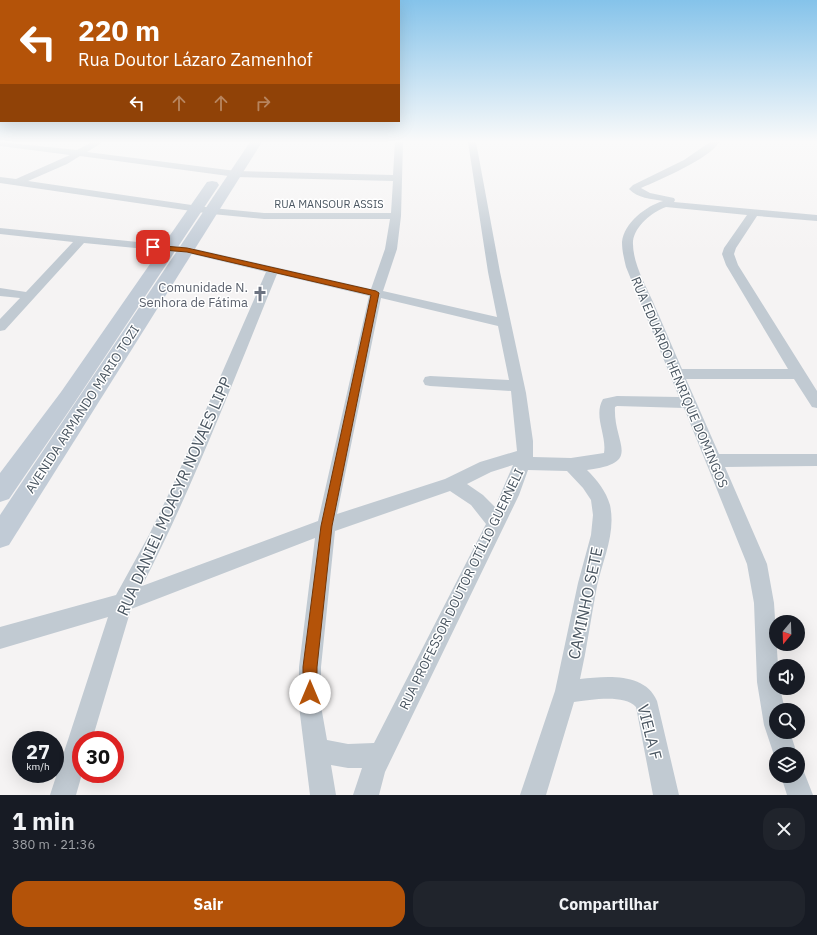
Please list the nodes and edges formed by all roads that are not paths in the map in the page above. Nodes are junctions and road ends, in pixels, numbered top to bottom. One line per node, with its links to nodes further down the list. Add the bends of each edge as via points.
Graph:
1 (26, 179): 7 (street)
2 (224, 179): 10 (street, AVENIDA ARMANDO MARIO TOZI)
3 (398, 179): 12 (street)
4 (478, 179): 22 (street, RUA PROFESSOR DOUTOR OTÍLIO GUERNELI)
5 (653, 179): 9 (street, via 634,189 647,196 685,201)
6 (0, 180): 7 (street, RUA MANSOUR ASSIS)
7 (17, 183): 8 (street); 10 (street, RUA MANSOUR ASSIS)
8 (0, 187)
9 (706, 208): 11 (street, RUA EDUARDO HENRIQUE DOMINGOS); 24 (street, RUA EDUARDO HENRIQUE DOMINGOS, via 665,204 655,206 628,235 632,267)
10 (204, 210): 12 (street, RUA MANSOUR ASSIS, via 272,216); 16 (street, AVENIDA ARMANDO MARIO TOZI); 17 (street, AVENIDA ARMANDO MARIO TOZI)
11 (754, 212): 13 (street, RUA EDUARDO HENRIQUE DOMINGOS); 25 (street, via 728,254 732,265)
12 (396, 216): 20 (street, via 392,249)
13 (817, 218)
14 (0, 231): 15 (street)
15 (80, 240): 16 (street); 21 (street)
16 (168, 249): 17 (street); 35 (street, AVENIDA ARMANDO MARIO TOZI, via 68,398)
17 (187, 250): 18 (street); 38 (street, AVENIDA ARMANDO MARIO TOZI, via 64,435)
18 (273, 269): 20 (street); 39 (street, RUA DANIEL MOACYR NOVAES LIPP, via 179,492)
19 (0, 292): 21 (street)
20 (376, 293): 22 (street); 37 (street)
21 (30, 296): 23 (street)
22 (505, 323): 27 (street, RUA PROFESSOR DOUTOR OTÍLIO GUERNELI)
23 (0, 327)
24 (678, 374): 25 (street); 28 (street, RUA EDUARDO HENRIQUE DOMINGOS)
25 (798, 374): 29 (street)
26 (430, 380): 27 (street)
27 (517, 386): 30 (street, RUA PROFESSOR DOUTOR OTÍLIO GUERNELI, via 520,393)
28 (690, 403): 32 (street, RUA EDUARDO HENRIQUE DOMINGOS); 33 (street, via 608,403 606,411 613,438 612,457 605,462)
29 (817, 403)
30 (524, 459): 33 (street); 34 (street, via 486,467); 36 (street, RUA PROFESSOR DOUTOR OTÍLIO GUERNELI)
31 (817, 460): 32 (street)
32 (713, 461): 42 (street, RUA EDUARDO HENRIQUE DOMINGOS, via 757,564 764,604 768,682)
33 (571, 465): 41 (street, CAMINHO SETE, via 590,483 599,497 602,522)
34 (451, 484): 36 (street, via 481,503); 37 (street)
35 (1, 489)
36 (496, 524): 44 (street, RUA PROFESSOR DOUTOR OTÍLIO GUERNELI)
37 (326, 526): 39 (street); 43 (street, via 310,667 310,706)
38 (0, 537)
39 (123, 603): 40 (street); 46 (street, RUA DANIEL MOACYR NOVAES LIPP)
40 (0, 638)
41 (566, 690): 49 (street, CAMINHO SETE); 50 (street, VIELA F, via 628,690 638,693 646,701)
42 (772, 703)
43 (316, 748): 44 (street, via 331,755 349,757); 47 (street)
44 (381, 754): 48 (street, RUA PROFESSOR DOUTOR OTÍLIO GUERNELI)
45 (796, 783): 51 (street)
46 (63, 795)
47 (323, 795)
48 (366, 795)
49 (533, 795)
50 (666, 795)
51 (800, 795)

